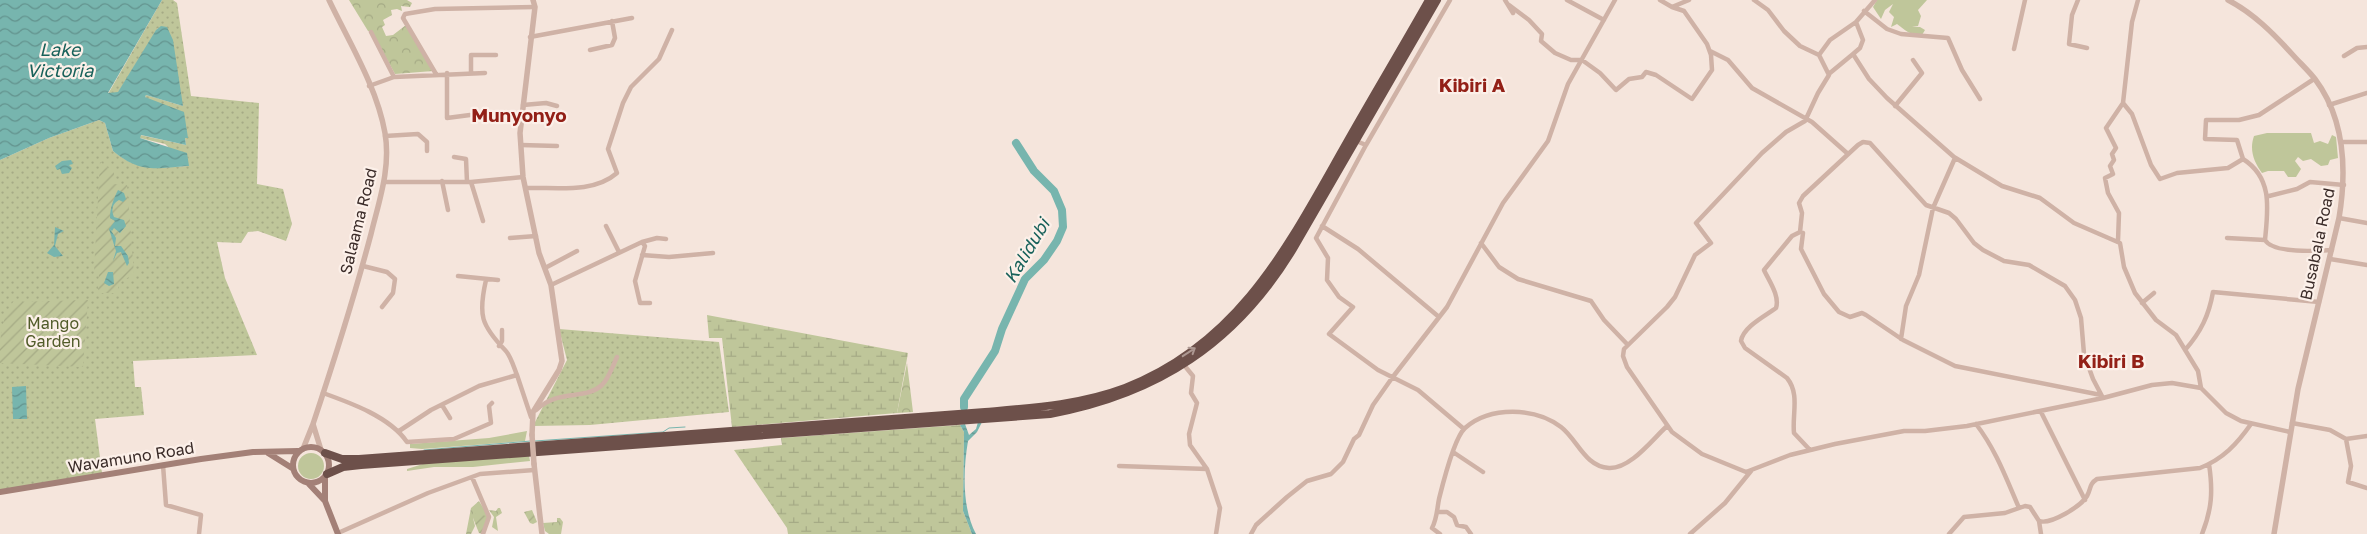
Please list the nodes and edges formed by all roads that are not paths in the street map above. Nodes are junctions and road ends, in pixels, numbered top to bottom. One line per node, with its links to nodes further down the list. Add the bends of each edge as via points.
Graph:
1 (329, 0): 48 (street, Salaama Road)
2 (533, 0): 19 (street)
3 (1429, 0): 126 (highway, one-way to 3, via 1111,392 1153,375 1211,336 1244,305 1288,247)
4 (1436, 0): 59 (highway)
5 (1450, 0): 63 (street)
6 (1505, 0): 17 (street)
7 (1567, 0): 24 (street)
8 (1615, 0): 24 (street)
9 (1660, 0): 18 (street)
10 (1754, 0): 35 (street, via 1768,10 1800,46)
11 (1875, 0): 21 (street)
12 (2025, 0): 32 (street)
13 (2078, 0): 31 (street, via 2072,16 2069,44)
14 (2138, 0): 51 (street, via 2132,22)
15 (2228, 0): 47 (street, Busabala Road, via 2280,40)
16 (1687, 2): 18 (street); 20 (street)
17 (1509, 5): 22 (street); 39 (street, via 1542,34 1541,40 1545,45 1571,60)
18 (1672, 6): 20 (street)
19 (535, 7): 29 (street); 44 (street, via 436,9 405,14 403,18)
20 (1684, 11): 34 (street)
21 (1864, 11): 26 (street); 50 (street, via 1887,29 1901,34 1948,38 1962,70)
22 (1513, 13)
23 (632, 18): 25 (street)
24 (1604, 20): 39 (street)
25 (612, 21): 29 (street); 33 (street, via 615,38 612,45)
26 (1856, 22): 35 (street, via 1830,40); 36 (street, via 1863,40)
27 (672, 30): 75 (street, via 659,60 631,87 623,103 608,149 617,173 606,180 571,190 561,187)
28 (371, 32): 46 (street)
29 (530, 38): 52 (street)
30 (2367, 47): 38 (street, via 2357,48)
31 (2087, 48)
32 (2014, 49)
33 (590, 50)
34 (1710, 52): 39 (street, via 1712,70 1692,99 1646,72 1642,77 1629,79 1616,90); 57 (street, via 1728,60 1752,88)
35 (1819, 54): 43 (street)
36 (1853, 54): 43 (street); 55 (street, via 1869,79)
37 (496, 55): 42 (street, via 471,55)
38 (2344, 56)
39 (1582, 60): 92 (street, via 1568,84 1548,141 1508,194)
40 (1913, 60): 55 (street, via 1922,73)
41 (485, 72): 42 (street)
42 (471, 73): 45 (street)
43 (1830, 73): 57 (street)
44 (436, 74): 45 (street); 46 (street)
45 (447, 74): 56 (street, via 446,118)
46 (394, 77): 48 (street)
47 (2314, 79): 53 (street, Busabala Road); 69 (street, via 2259,115 2239,120 2206,120 2205,139 2237,140)
48 (369, 86): 58 (street, Salaama Road)
49 (2367, 93): 53 (street)
50 (1980, 98)
51 (2123, 103): 69 (street, via 2132,114 2151,165 2160,179 2177,173 2228,168); 90 (street, via 2106,128 2116,148 2110,166 2113,174 2105,178 2108,193 2119,213)
52 (523, 105): 54 (street); 62 (street)
53 (2329, 105): 60 (street, Busabala Road)
54 (557, 106)
55 (1895, 106): 68 (street)
56 (470, 116)
57 (1807, 118): 66 (street); 114 (street, via 1762,153 1696,223 1711,243 1695,255 1667,307)
58 (385, 136): 65 (street, via 418,134 426,142); 72 (street, Salaama Road)
59 (1356, 141): 63 (street); 118 (highway, via 1269,285 1232,327)
60 (2341, 142): 61 (street); 74 (street, Busabala Road)
61 (2367, 142)
62 (520, 145): 64 (street); 70 (street)
63 (1366, 145): 83 (street)
64 (557, 146)
65 (427, 151)
66 (1848, 154): 77 (street, via 1863,142 1870,143 1891,169); 84 (street, via 1803,196 1799,203 1802,213)
67 (454, 157): 73 (street, via 466,159)
68 (1955, 158): 77 (street); 90 (street, via 2002,186 2040,198 2074,224)
69 (2243, 159): 76 (street, via 2256,167)
70 (523, 177): 73 (street); 75 (street)
71 (442, 181): 72 (street); 73 (street); 78 (street)
72 (384, 182): 100 (street, Salaama Road)
73 (469, 182): 80 (street)
74 (2344, 185): 76 (street, via 2310,182); 79 (street, Busabala Road)
75 (526, 188): 85 (street)
76 (2269, 196): 89 (street)
77 (1933, 208): 113 (street, via 1918,275 1906,306); 123 (street, via 1949,213 1974,243 1991,255 2011,263 2030,265 2065,286 2081,318 2084,354)
78 (448, 210)
79 (2339, 218): 81 (street); 93 (street, Busabala Road)
80 (483, 221)
81 (2367, 223)
82 (606, 226): 95 (street)
83 (1322, 226): 111 (street, via 1378,265); 120 (street, via 1316,238 1328,258 1327,280 1339,297 1353,307 1329,334)
84 (1800, 232): 113 (street, via 1803,234 1801,249 1830,304 1846,316 1866,315); 142 (street, via 1792,236 1764,270 1771,281 1776,308 1758,320 1741,338 1745,348 1792,384 1794,433)
85 (536, 236): 86 (street); 101 (street)
86 (510, 238)
87 (2227, 238): 89 (street)
88 (666, 239): 91 (street)
89 (2265, 240): 93 (street, via 2270,246 2286,250)
90 (2118, 241): 109 (street, via 2128,278)
91 (642, 242): 95 (street); 97 (street, via 645,246)
92 (1481, 243): 111 (street); 114 (street, via 1499,267 1518,279 1591,301 1604,320)
93 (2332, 250): 98 (street, Busabala Road)
94 (577, 251): 101 (street)
95 (619, 252): 105 (street)
96 (713, 253): 97 (street)
97 (642, 255): 108 (street, via 635,287 640,303)
98 (2330, 259): 99 (street); 107 (street, Busabala Road)
99 (2367, 265)
100 (363, 266): 110 (street, via 388,272 395,279 393,293); 122 (street, Salaama Road)
101 (545, 268): 105 (street)
102 (458, 276): 103 (street)
103 (486, 280): 104 (street); 115 (street, via 482,297 484,324)
104 (498, 280)
105 (551, 285): 128 (street, via 562,361)
106 (2154, 293): 109 (street)
107 (2319, 302): 116 (street, via 2214,292 2209,314 2198,336); 130 (street, Busabala Road)
108 (650, 303)
109 (2142, 303): 116 (street, via 2156,320 2176,335)
110 (382, 307)
111 (1439, 317): 120 (street)
112 (502, 330): 115 (street)
113 (1901, 339): 123 (street, via 1955,366)
114 (1628, 344): 134 (street, via 1623,356 1627,367)
115 (499, 346): 119 (street, via 506,351)
116 (2185, 350): 121 (street, via 2198,371)
117 (617, 357): 128 (street, via 603,384 585,392 553,397)
118 (1184, 365): 126 (highway, via 1110,400); 151 (street, via 1193,376 1191,393 1197,403 1189,434 1190,445)
119 (517, 375): 125 (street, via 479,386); 128 (street)
120 (1392, 378): 135 (street, via 1418,390); 169 (street, via 1373,405 1343,462 1331,474 1307,481 1256,525)
121 (2201, 388): 123 (street, via 2172,383); 133 (street, via 2226,413)
122 (323, 393): 131 (street, Salaama Road); 136 (street)
123 (2102, 396): 127 (street)
124 (492, 403): 136 (street, via 489,406 492,423 454,439 407,442)
125 (442, 405): 129 (street); 136 (street)
126 (1049, 410): 137 (highway)
127 (2040, 412): 132 (street); 159 (street)
128 (532, 415): 149 (street, bridge)
129 (450, 418)
130 (2292, 423): 138 (street, Busabala Road); 140 (street, via 2330,430)
131 (313, 424): 141 (street, Salaama Road); 143 (street)
132 (1976, 424): 142 (street, via 1904,431); 161 (street, via 1992,445)
133 (2251, 424): 138 (street); 146 (street, via 2232,450)
134 (1666, 427): 135 (street, via 1626,464 1608,468 1590,460 1563,428 1530,414 1498,413); 152 (street, via 1702,454 1742,471)
135 (1464, 429): 144 (street)
136 (400, 431)
137 (779, 431): 143 (highway, via 342,459); 154 (highway, via 342,466)
138 (2290, 432): 176 (street, Busabala Road)
139 (2367, 436): 140 (street)
140 (2346, 439): 157 (street, via 2351,466 2348,482)
141 (300, 450): 143 (main road, via 312,447); 145 (main road, Wavamuno Road); 150 (main road, via 293,459)
142 (1810, 450): 152 (street)
143 (323, 452): 154 (main road, via 329,463)
144 (1453, 452): 153 (street); 162 (street)
145 (267, 453): 147 (main road, Wavamuno Road, via 253,452); 150 (main road)
146 (2209, 464): 159 (street, via 2186,471 2097,479); 175 (street, via 2213,495)
147 (163, 465): 158 (main road, Wavamuno Road); 164 (street, via 166,505 200,515)
148 (1119, 466): 151 (street)
149 (534, 467): 155 (street); 167 (street)
150 (292, 468): 156 (main road, via 298,478)
151 (1207, 469): 168 (street, via 1220,508)
152 (1752, 470): 172 (street, via 1729,499)
153 (1483, 472)
154 (326, 475): 156 (main road, via 315,483); 160 (main road)
155 (472, 477): 165 (street); 166 (street, via 489,517)
156 (308, 483): 160 (main road)
157 (2367, 488)
158 (2, 491)
159 (2084, 500): 163 (street, via 2060,516 2047,522)
160 (324, 501): 165 (main road)
161 (2019, 508): 163 (street, via 2028,506); 173 (street, via 2004,513 1964,517)
162 (1438, 512): 170 (street, via 1432,528); 171 (street, via 1447,512 1457,525 1466,527)
163 (2040, 521): 174 (street)
164 (199, 534)
165 (338, 534)
166 (482, 534)
167 (542, 534)
168 (1216, 534)
169 (1251, 534)
170 (1440, 534)
171 (1471, 534)
172 (1690, 534)
173 (1949, 534)
174 (2041, 534)
175 (2202, 534)
176 (2274, 534)

